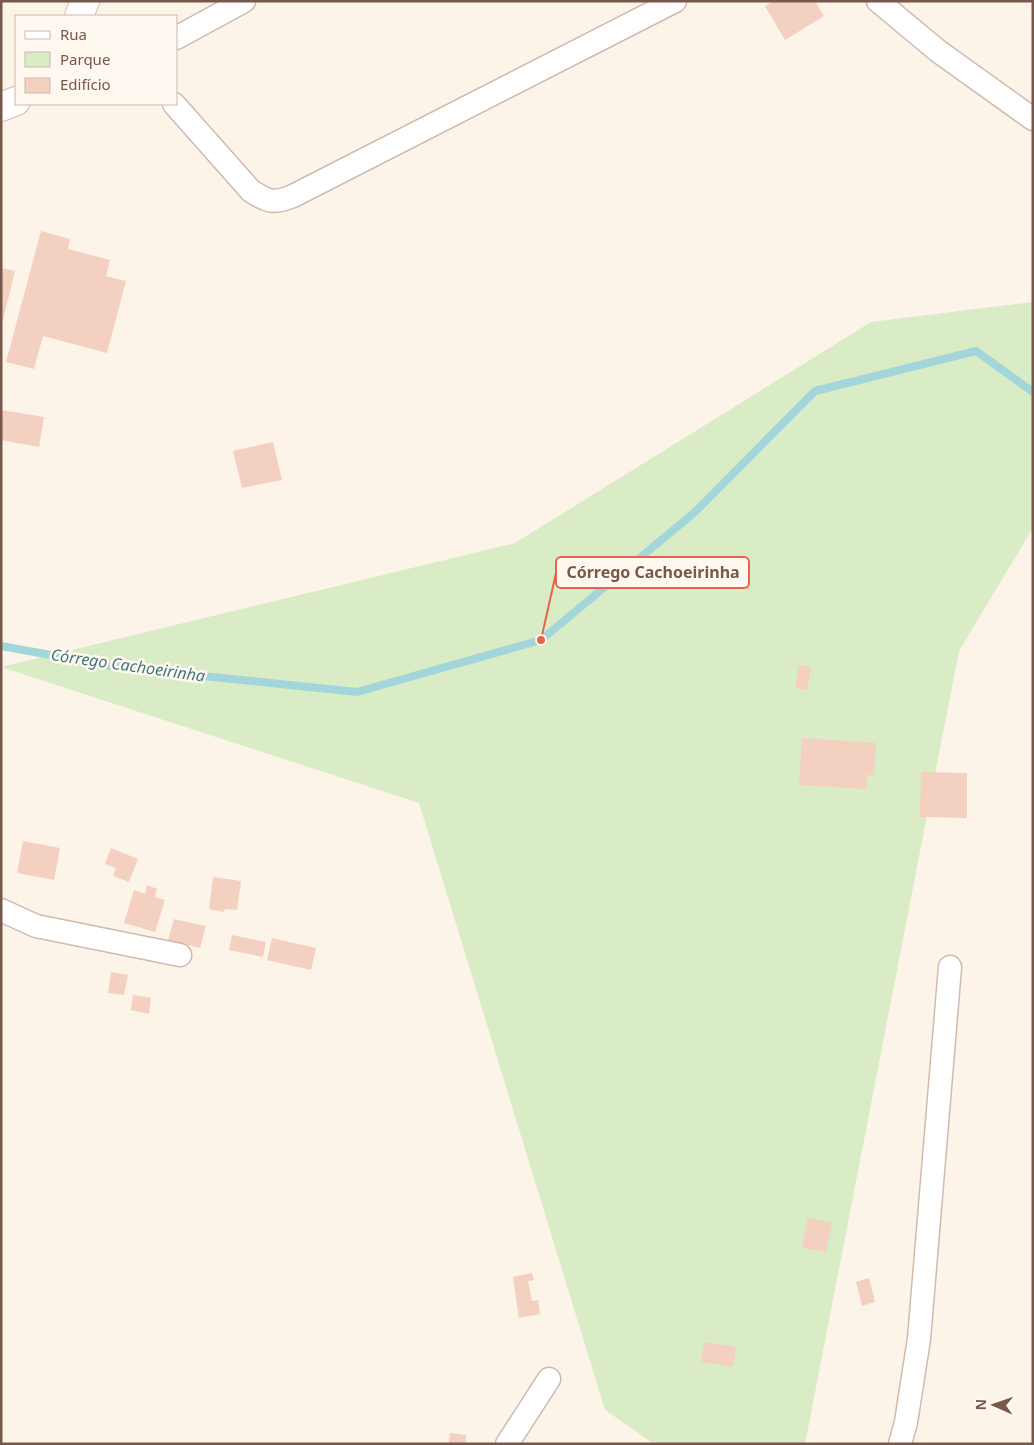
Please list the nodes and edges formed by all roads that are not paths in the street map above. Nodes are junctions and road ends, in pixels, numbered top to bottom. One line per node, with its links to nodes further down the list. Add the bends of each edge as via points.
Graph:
1 (85, 1): 5 (street)
2 (244, 1): 6 (street)
3 (674, 1): 8 (street, via 277,202 264,200 251,191)
4 (878, 1): 10 (street, via 938,51)
5 (79, 15)
6 (178, 37)
7 (15, 101): 9 (street)
8 (175, 105)
9 (1, 107)
10 (1033, 119)
11 (1, 910): 12 (street, via 36,926)
12 (180, 955)
13 (950, 967): 16 (street, via 919,1339)
14 (549, 1379): 15 (street)
15 (507, 1444)
16 (900, 1444)

